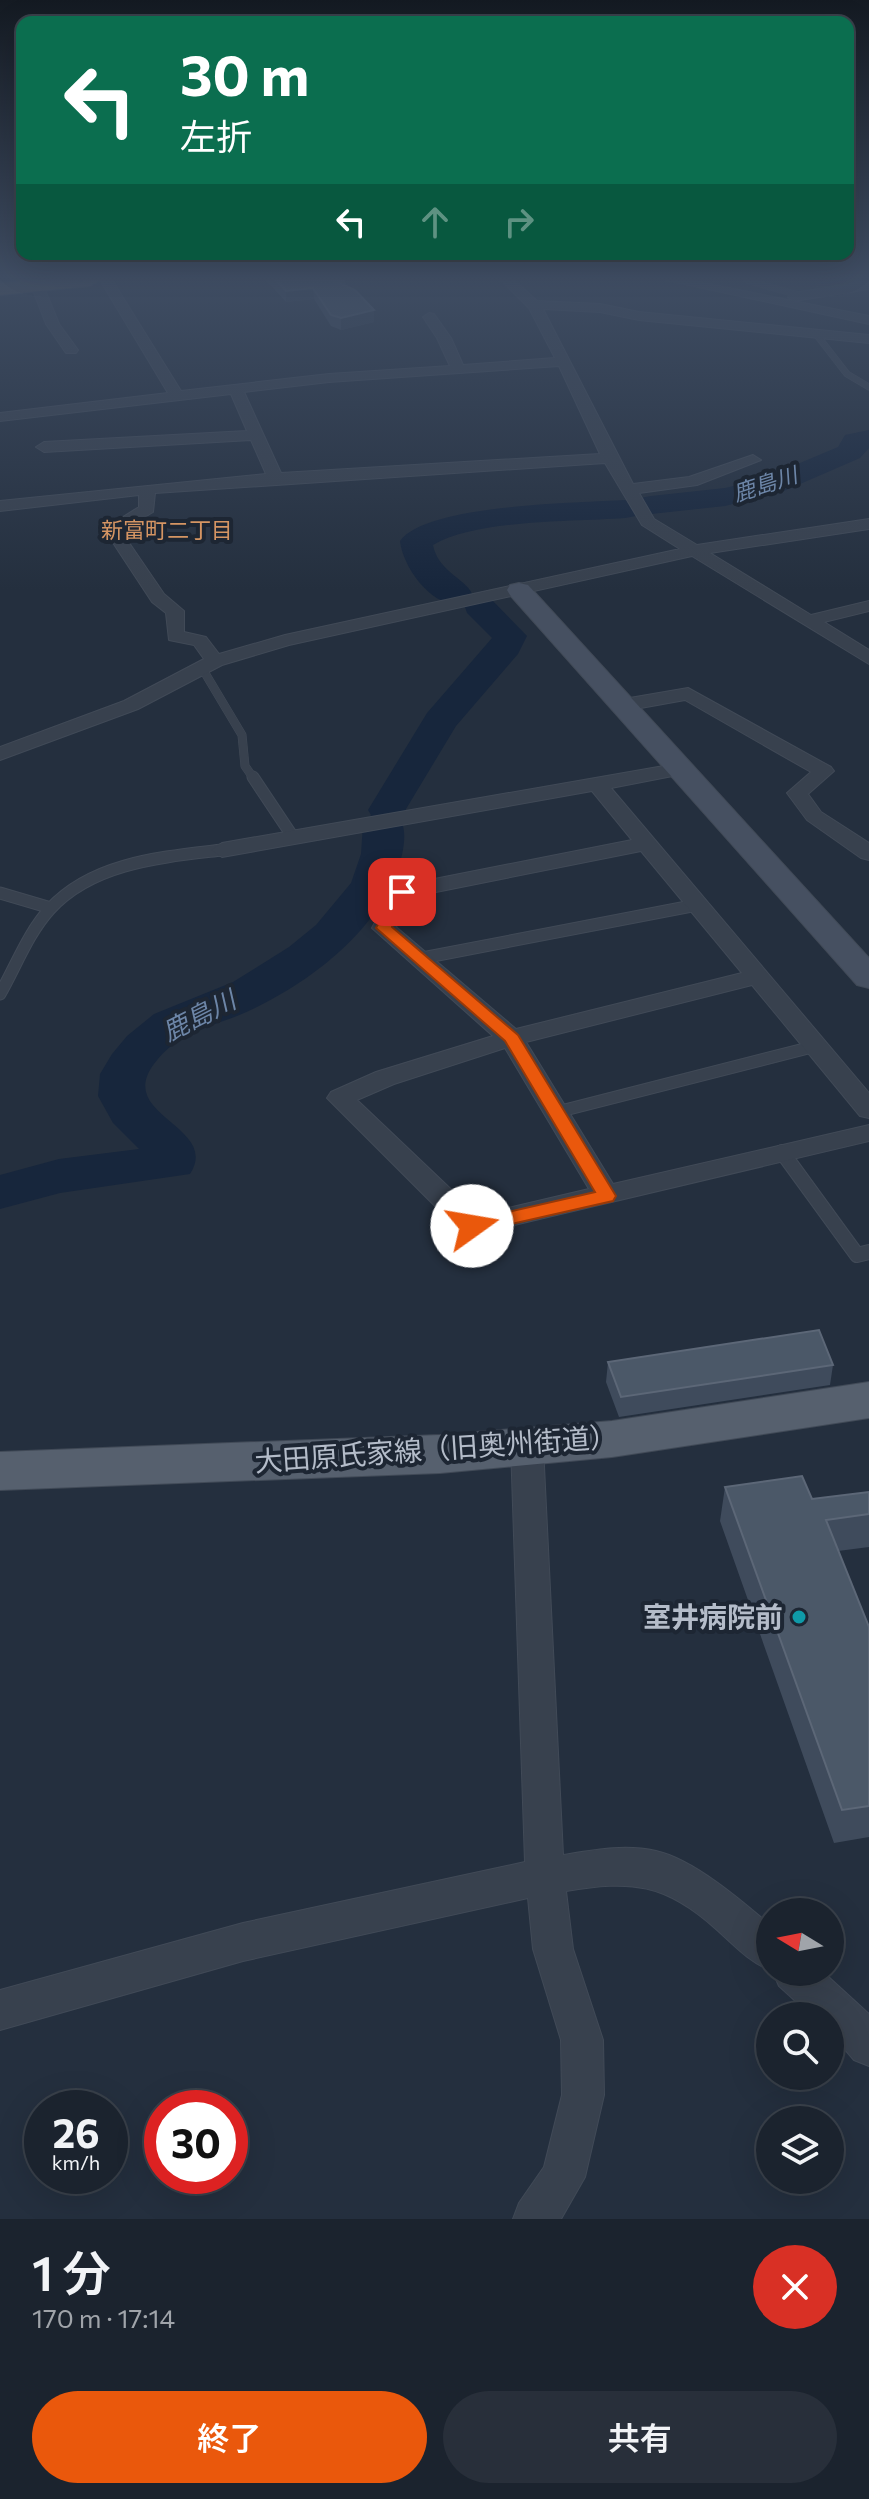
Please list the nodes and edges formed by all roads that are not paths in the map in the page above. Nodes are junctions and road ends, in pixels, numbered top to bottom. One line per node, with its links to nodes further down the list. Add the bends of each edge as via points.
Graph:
1 (169, 384): 5 (street)
2 (285, 384): 4 (street)
3 (574, 384): 9 (street)
4 (235, 388): 5 (street); 7 (street)
5 (176, 395): 6 (street)
6 (0, 417)
7 (256, 435): 8 (street); 11 (street)
8 (44, 447)
9 (610, 458): 11 (street); 13 (street)
10 (753, 460): 13 (street, via 672,488)
11 (275, 478): 12 (street)
12 (147, 489): 14 (street); 21 (street, via 147,509 112,529 158,598 175,611 175,636 200,641)
13 (627, 489): 16 (street, via 648,522)
14 (0, 506)
15 (869, 524): 16 (street)
16 (697, 550): 17 (street); 19 (street)
17 (519, 590): 21 (street, via 285,640); 22 (street)
18 (869, 606): 19 (street)
19 (812, 620): 20 (street)
20 (869, 658)
21 (208, 665): 23 (street, via 131,705); 26 (lane, via 242,735 245,766)
22 (624, 705): 24 (street); 29 (street, via 688,694 824,771 797,793 814,816)
23 (0, 754)
24 (681, 769): 25 (street); 35 (street)
25 (597, 784): 26 (street); 27 (street)
26 (293, 837): 28 (street)
27 (644, 844): 31 (street); 33 (street, via 402,892 384,928)
28 (222, 850): 32 (lane, via 146,860 89,880)
29 (869, 853)
30 (0, 893): 32 (lane)
31 (697, 905): 33 (lane); 34 (street)
32 (51, 908): 36 (lane)
33 (417, 959): 37 (street)
34 (758, 976): 37 (street); 38 (street)
35 (869, 978)
36 (0, 994)
37 (511, 1038): 40 (street); 43 (street, via 340,1098 472,1226)
38 (816, 1046): 39 (street); 40 (lane)
39 (869, 1110)
40 (557, 1112): 43 (street)
41 (869, 1133): 42 (street)
42 (782, 1152): 43 (street); 44 (lane, via 857,1255)
43 (607, 1196)
44 (869, 1252)
45 (869, 1400): 46 (main road, 大田原氏家線（旧奥州街道）, via 612,1439)
46 (527, 1446): 47 (main road, 大田原氏家線（旧奥州街道）, via 365,1458); 48 (street)
47 (0, 1471)
48 (545, 1876): 49 (street, via 612,1865 656,1869 718,1905); 51 (street, via 243,1942); 53 (street, via 553,1949 582,2040 583,2095 563,2177)
49 (756, 1939)
50 (809, 1986): 52 (street)
51 (0, 2010)
52 (869, 2045)
53 (535, 2219)

